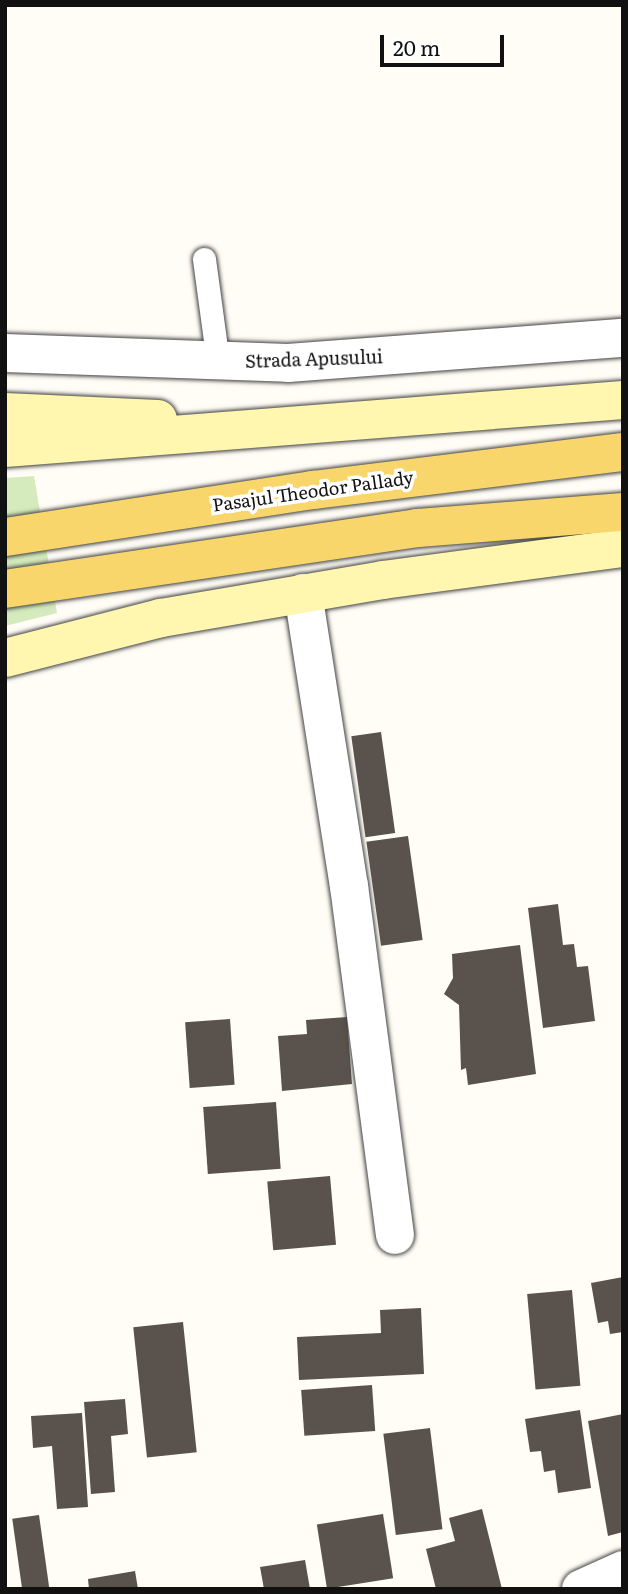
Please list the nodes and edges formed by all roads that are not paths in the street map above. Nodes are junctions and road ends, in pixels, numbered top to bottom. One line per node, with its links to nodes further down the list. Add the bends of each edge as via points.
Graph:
1 (204, 259): 4 (lane)
2 (623, 338): 4 (street, Strada Apusului, via 329,361)
3 (5, 352): 4 (street, Strada Apusului)
4 (218, 362)
5 (623, 400): 7 (main road)
6 (5, 412): 7 (main road, via 112,415)
7 (247, 432): 8 (main road)
8 (5, 449)
9 (623, 452): 11 (main road, Pasajul Theodor Pallady)
10 (623, 512): 13 (main road, via 418,528)
11 (5, 537)
12 (623, 548): 14 (main road)
13 (5, 589)
14 (303, 593): 15 (main road, via 104,630); 16 (street, via 349,886)
15 (5, 658)
16 (395, 1235)
17 (623, 1570): 18 (street)
18 (581, 1589)

